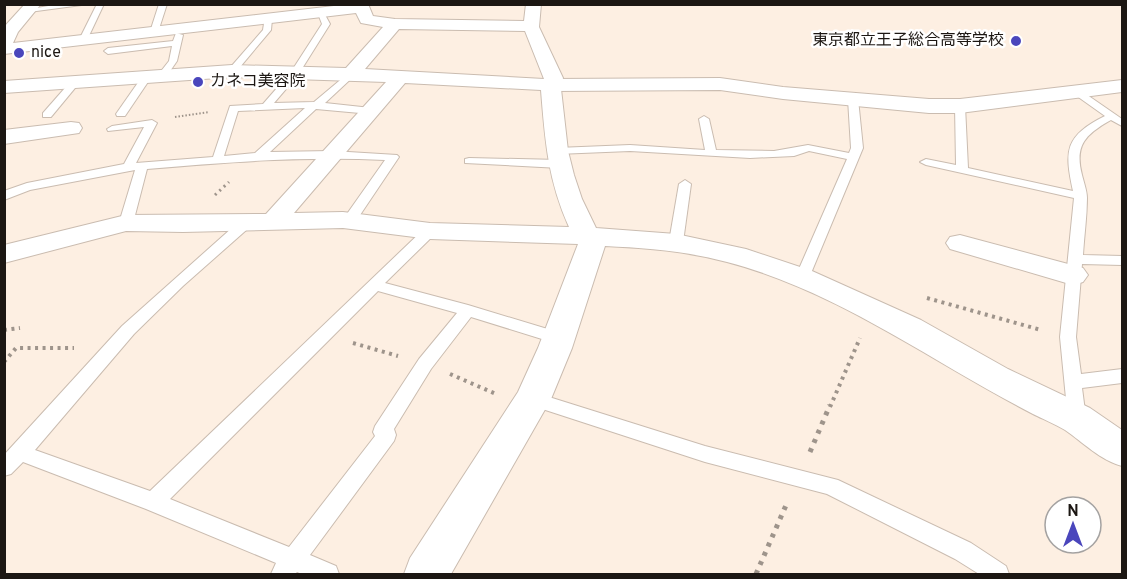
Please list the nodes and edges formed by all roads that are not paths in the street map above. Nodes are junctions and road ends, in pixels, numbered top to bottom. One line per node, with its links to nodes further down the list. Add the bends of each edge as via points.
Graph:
1 (86, 4): 6 (lane)
2 (101, 4): 13 (lane)
3 (162, 4): 11 (lane)
4 (534, 4): 10 (street)
5 (360, 6): 7 (street); 9 (street, via 367,20)
6 (32, 7): 14 (street, via 10,31)
7 (320, 13): 8 (street); 18 (lane, via 326,24)
8 (271, 16): 12 (street); 17 (lane, via 267,30)
9 (395, 24): 10 (street); 19 (street)
10 (531, 26): 23 (street, via 554,78)
11 (154, 32): 12 (street); 13 (street)
12 (179, 36): 16 (lane); 20 (lane, via 173,61)
13 (83, 40): 15 (street)
14 (5, 44)
15 (4, 49)
16 (108, 51)
17 (232, 71): 18 (street); 20 (street)
18 (295, 73): 19 (street); 30 (lane)
19 (351, 74): 21 (street); 28 (lane)
20 (155, 76): 22 (street); 32 (lane)
21 (400, 77): 23 (street); 31 (street)
22 (75, 82): 25 (street); 33 (lane)
23 (553, 85): 27 (street, via 720,84); 44 (street)
24 (1122, 86): 26 (street)
25 (4, 87)
26 (1077, 92): 29 (street); 35 (lane)
27 (853, 99): 29 (street); 42 (lane, via 857,148)
28 (314, 106): 30 (lane); 31 (lane); 41 (lane)
29 (960, 106): 49 (lane)
30 (266, 107): 43 (lane, via 234,108)
31 (371, 111): 40 (street)
32 (121, 114)
33 (47, 115)
34 (704, 118): 39 (lane)
35 (1117, 119): 52 (lane, via 1095,125 1073,151)
36 (71, 128): 38 (street)
37 (112, 129): 48 (lane, via 152,123)
38 (4, 137)
39 (711, 152): 42 (lane, via 786,154 808,148); 44 (lane, via 620,148)
40 (332, 154): 41 (lane); 53 (lane, via 393,157); 54 (street)
41 (259, 156): 43 (lane)
42 (854, 156): 63 (lane)
43 (218, 158): 47 (lane)
44 (558, 158): 45 (lane); 57 (street, via 569,199)
45 (469, 161)
46 (926, 162): 49 (lane)
47 (142, 166): 48 (lane); 55 (lane)
48 (128, 167): 51 (lane)
49 (962, 170): 52 (lane)
50 (685, 184): 58 (lane)
51 (4, 196)
52 (1081, 196): 62 (lane)
53 (349, 220): 54 (street); 56 (street)
54 (260, 222): 55 (street); 72 (lane, via 169,289 110,348)
55 (126, 223): 60 (street)
56 (430, 231): 57 (street); 64 (lane)
57 (590, 236): 58 (street); 66 (street)
58 (676, 242): 63 (street, via 736,255)
59 (960, 243): 62 (street)
60 (4, 254)
61 (1122, 261): 62 (lane)
62 (1074, 267): 68 (lane, via 1068,337)
63 (802, 278): 70 (street, via 910,328 996,380)
64 (373, 285): 65 (lane); 74 (lane)
65 (468, 310): 66 (lane); 75 (lane, via 425,364 382,432 387,435)
66 (558, 338): 69 (street)
67 (1122, 376): 68 (lane)
68 (1072, 382): 70 (lane)
69 (533, 399): 77 (street); 78 (lane, via 705,454 831,486 963,551)
70 (1077, 419): 71 (street)
71 (1122, 450)
72 (21, 453): 73 (lane); 74 (lane)
73 (4, 468)
74 (153, 502): 75 (lane)
75 (288, 567): 76 (lane)
76 (328, 574)
77 (426, 574)
78 (998, 574)

